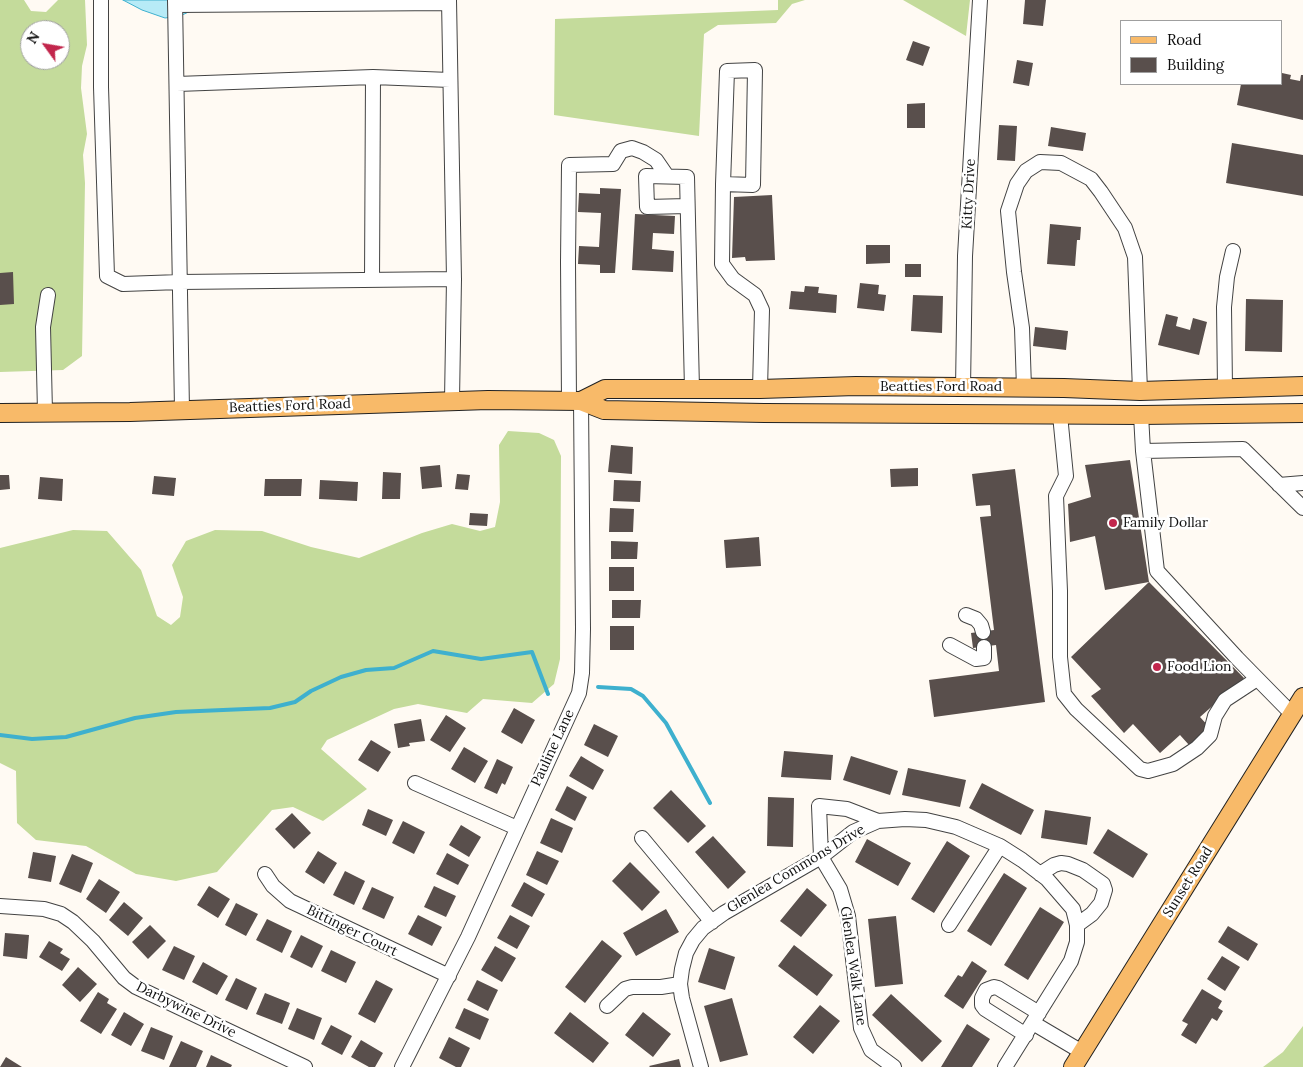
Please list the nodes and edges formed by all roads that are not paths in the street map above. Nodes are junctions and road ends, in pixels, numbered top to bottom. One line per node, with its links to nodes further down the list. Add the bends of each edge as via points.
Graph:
1 (100, 0): 14 (street, via 108,276 123,284)
2 (980, 0): 17 (street, Kitty Drive, via 965,256)
3 (175, 2): 4 (street); 7 (street)
4 (449, 2): 6 (street)
5 (373, 77): 6 (street); 7 (street); 13 (street)
6 (450, 80): 12 (street)
7 (177, 84): 14 (street)
8 (667, 176): 10 (street, via 687,177); 10 (street, via 646,176 647,207); 24 (street, Pauline Lane, via 656,160 632,148 621,150 613,164 569,165 568,262)
9 (723, 184): 9 (street, via 754,185 755,70 727,71); 21 (street, via 722,264 732,279 755,295 762,310)
10 (687, 206): 20 (street)
11 (1233, 251): 19 (street, via 1224,307)
12 (454, 279): 13 (street); 23 (street)
13 (372, 280): 14 (street)
14 (180, 282): 25 (street)
15 (48, 295): 26 (street, via 42,327)
16 (1303, 386): 19 (main road, Beatties Ford Road)
17 (962, 388): 18 (main road, Beatties Ford Road); 21 (main road, Beatties Ford Road, via 856,386)
18 (1024, 388): 22 (main road, Beatties Ford Road); 22 (street, via 1022,328 1008,211 1017,184 1026,170 1040,162 1061,163 1091,179 1125,228 1135,257)
19 (1225, 388): 22 (main road, Beatties Ford Road)
20 (692, 389): 21 (main road, Beatties Ford Road); 24 (main road, Beatties Ford Road, via 606,389)
21 (760, 389)
22 (1140, 391)
23 (452, 400): 24 (main road, Beatties Ford Road); 25 (main road, Beatties Ford Road)
24 (575, 401): 29 (main road, Beatties Ford Road, via 604,410); 44 (street, Pauline Lane, via 582,673 579,693)
25 (182, 409): 26 (main road, Beatties Ford Road)
26 (45, 412): 27 (main road, Beatties Ford Road)
27 (0, 413)
28 (1303, 413): 30 (main road, Beatties Ford Road)
29 (1060, 415): 30 (main road, Beatties Ford Road); 39 (street, via 1066,476 1056,496 1060,657 1064,694 1140,769 1148,771 1173,764 1197,748 1210,735 1215,716 1225,700)
30 (1141, 415): 31 (street)
31 (1143, 451): 33 (street, via 1243,449); 39 (street, via 1157,571)
32 (1303, 483): 33 (street)
33 (1279, 485): 34 (street)
34 (1303, 508)
35 (966, 615): 36 (street, via 976,619)
36 (983, 632)
37 (950, 644): 38 (street, via 976,659 984,658)
38 (984, 647)
39 (1258, 679): 41 (street)
40 (1303, 697): 41 (main road, Sunset Road)
41 (1292, 714): 58 (main road, Sunset Road)
42 (415, 783): 44 (street)
43 (878, 821): 46 (street, Glenlea Commons Drive, via 926,820 956,827); 47 (street, Glenlea Commons Drive, via 853,832); 47 (street, via 847,809 819,806)
44 (517, 828): 54 (street, Pauline Lane)
45 (642, 838): 51 (street)
46 (1000, 846): 49 (street, Glenlea Commons Drive); 52 (street)
47 (821, 857): 51 (street, Glenlea Commons Drive); 62 (street, Glenlea Walk Lane, via 845,903 861,1028 871,1050)
48 (265, 874): 54 (street, Bittinger Court, via 272,886 290,901)
49 (1040, 874): 53 (street, Glenlea Commons Drive, via 1073,909); 53 (street, via 1054,865 1068,864 1103,884 1105,890 1101,902)
50 (0, 906): 59 (street, Darbywine Drive, via 44,909 61,914 86,934 124,978 136,987)
51 (712, 922): 55 (street, Glenlea Commons Drive, via 703,928 686,953)
52 (948, 925)
53 (1077, 926): 57 (street, Glenlea Commons Drive, via 1077,942 1071,961)
54 (449, 976): 60 (street, Pauline Lane)
55 (680, 984): 56 (street, via 625,989); 61 (street, Glenlea Commons Drive)
56 (607, 1006)
57 (1033, 1024): 58 (street); 63 (street, Glenlea Commons Drive)
58 (1077, 1060)
59 (305, 1067)
60 (402, 1067)
61 (701, 1067)
62 (894, 1067)
63 (1005, 1067)

